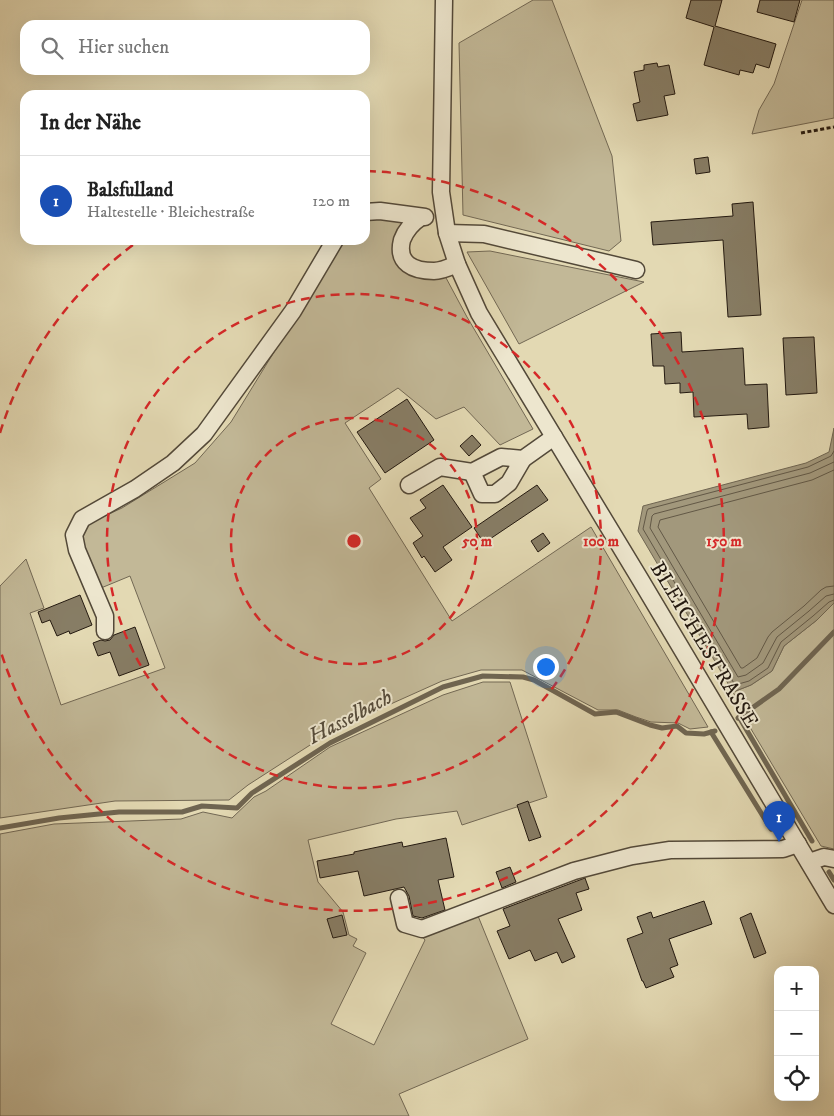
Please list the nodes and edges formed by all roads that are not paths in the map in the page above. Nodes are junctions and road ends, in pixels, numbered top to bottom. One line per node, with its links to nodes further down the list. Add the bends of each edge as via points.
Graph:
1 (444, 0): 4 (street, BLEICHESTRASSE, via 440,192)
2 (370, 212): 3 (street)
3 (421, 216): 4 (street); 6 (street, via 404,234 400,248 404,262 420,270 436,271)
4 (446, 226): 6 (street, BLEICHESTRASSE); 7 (street)
5 (333, 245): 12 (street, via 293,311 204,434 173,463 82,519 74,534 77,550 105,616)
6 (457, 264): 8 (street, BLEICHESTRASSE, via 479,314)
7 (636, 270)
8 (554, 437): 9 (street); 13 (street, BLEICHESTRASSE)
9 (523, 459): 10 (street, via 501,457); 10 (street, via 509,483 495,494 482,494)
10 (472, 472): 11 (street, via 440,467)
11 (409, 485)
12 (105, 631)
13 (798, 844): 15 (street, BLEICHESTRASSE); 16 (street, via 783,849 670,850 632,856 574,872 422,929 405,924)
14 (834, 858): 15 (street, via 824,857)
15 (808, 862): 17 (street, BLEICHESTRASSE)
16 (399, 898)
17 (834, 905)

